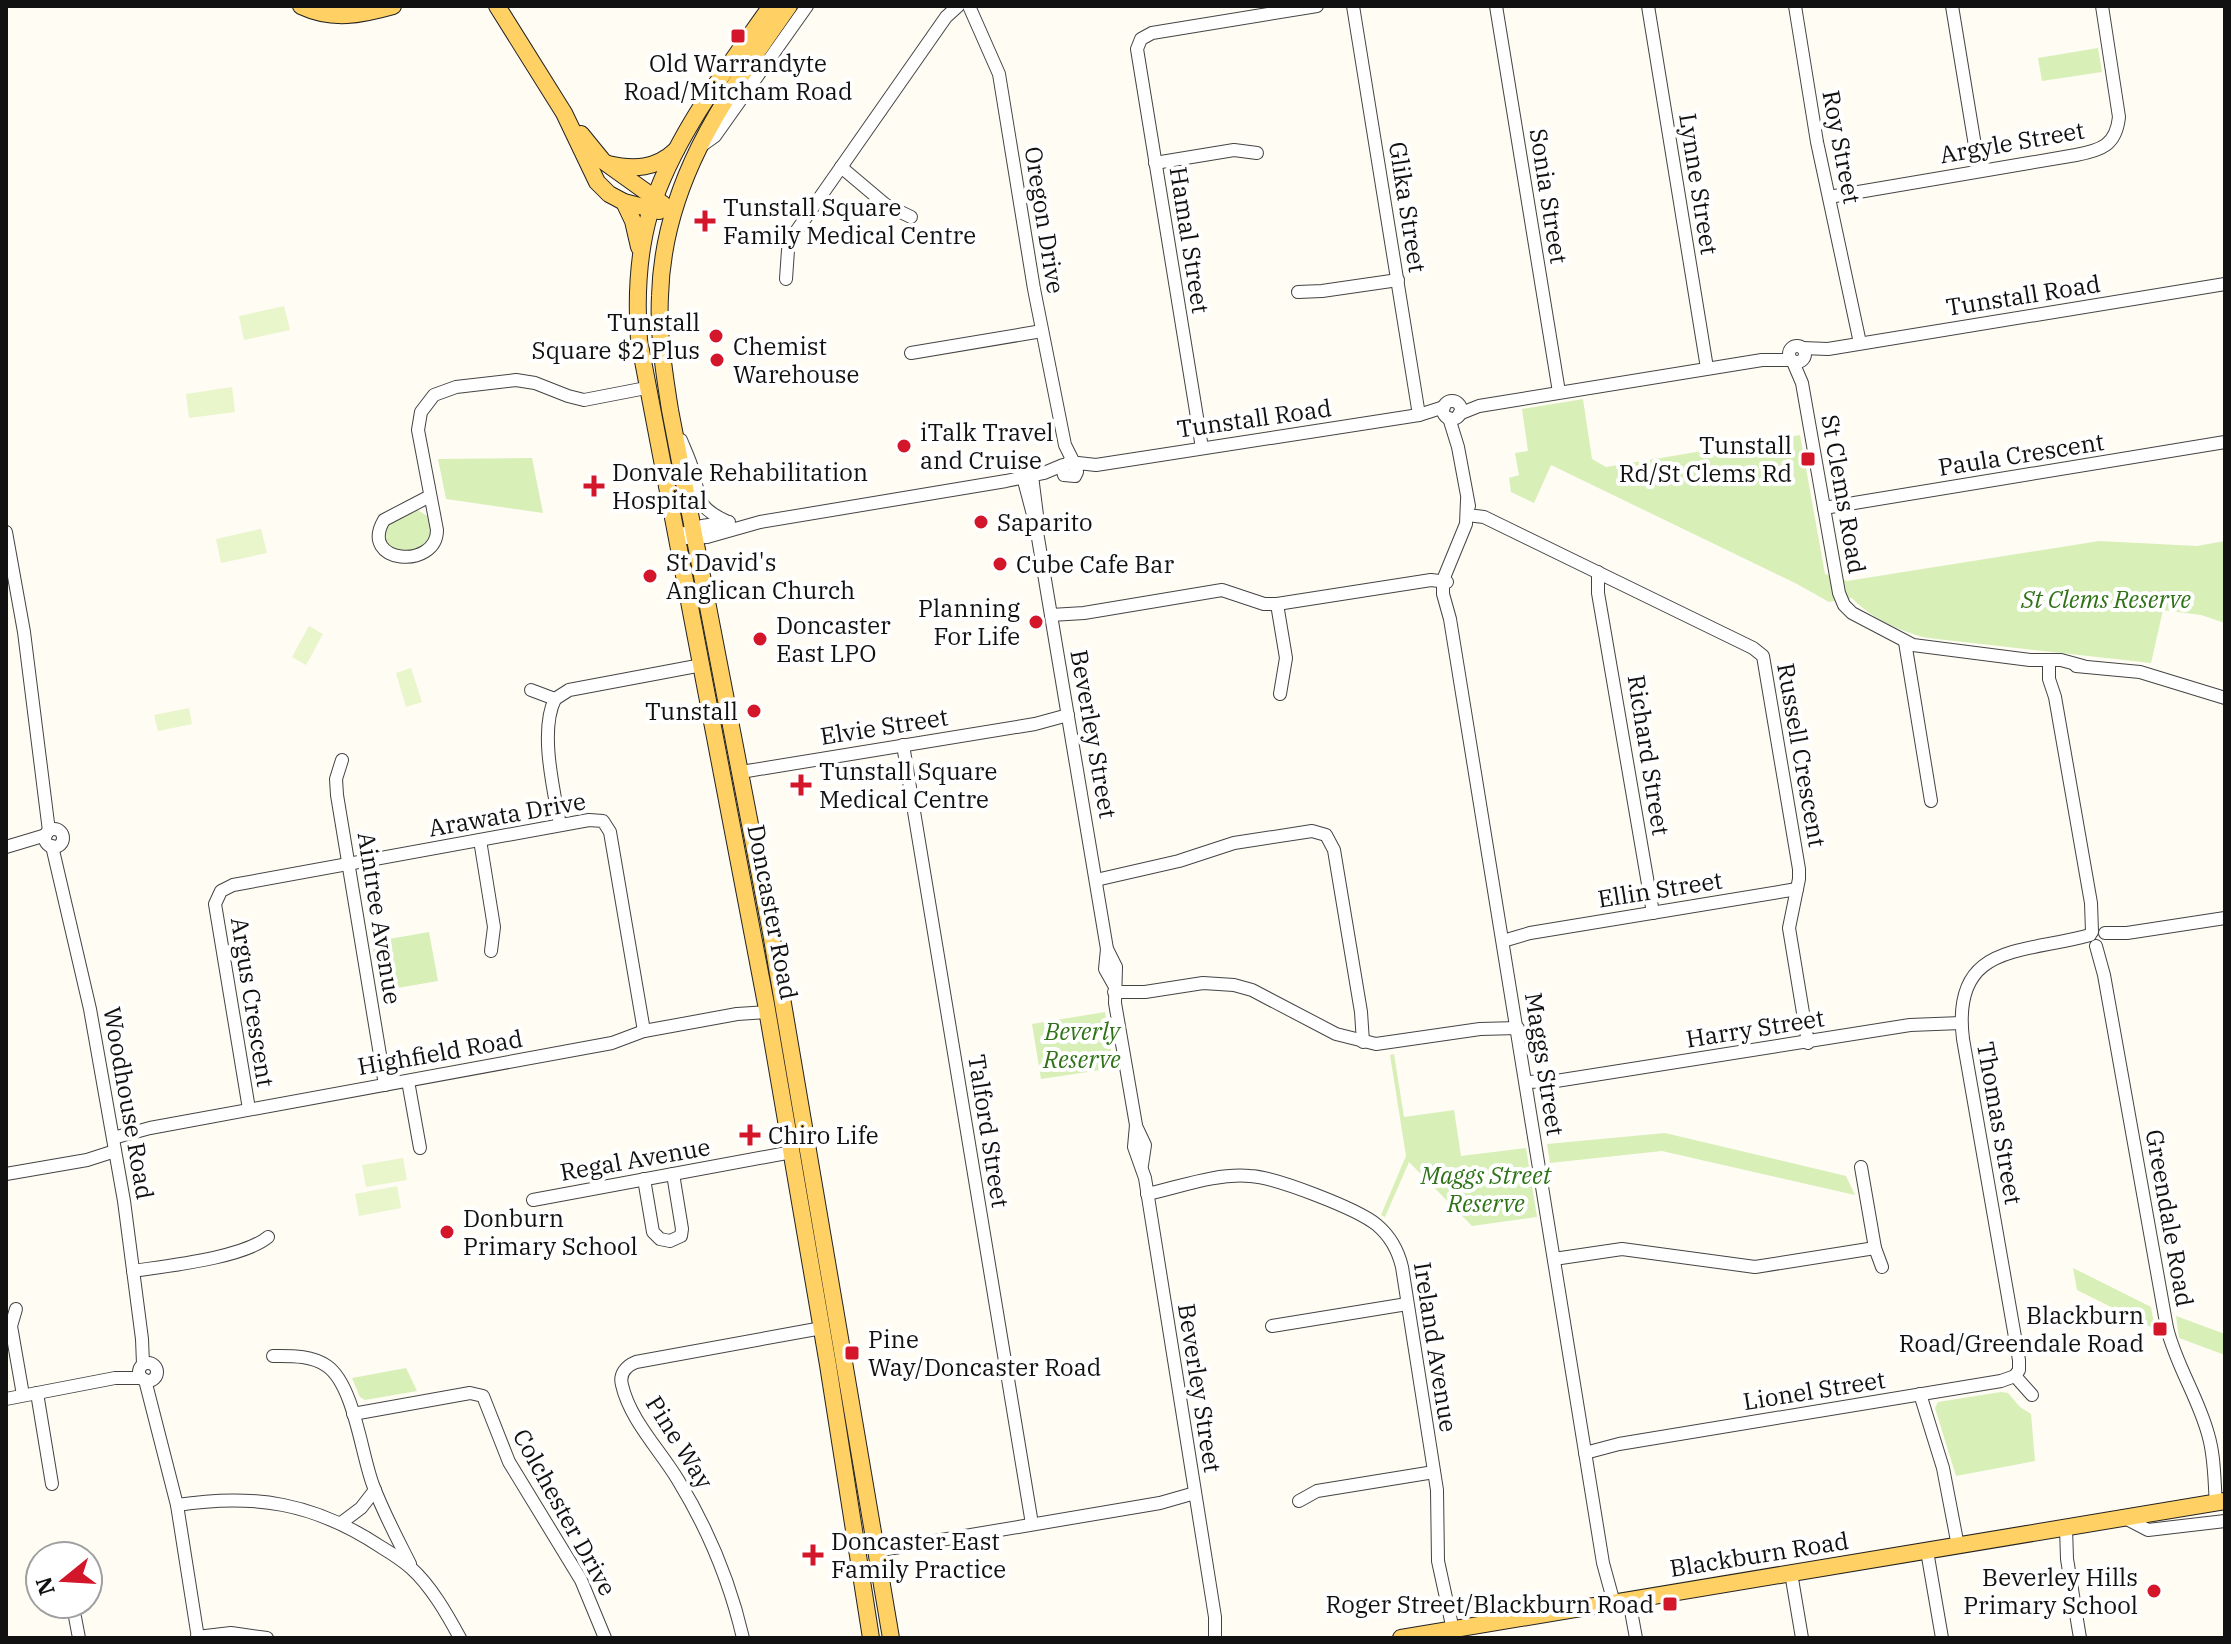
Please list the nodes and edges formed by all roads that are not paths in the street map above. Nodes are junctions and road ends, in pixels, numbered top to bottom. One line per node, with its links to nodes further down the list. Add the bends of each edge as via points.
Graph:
1 (301, 6): 2 (main road, via 332,16)
2 (393, 6)
3 (484, 6): 17 (main road)
4 (497, 6): 17 (main road)
5 (771, 6): 19 (main road, Doncaster Road)
6 (789, 6): 20 (main road, Doncaster Road)
7 (807, 6): 20 (street, via 715,136)
8 (958, 6): 24 (street)
9 (969, 6): 39 (street, Oregon Drive, via 998,68)
10 (1317, 6): 22 (street, Hamal Street, via 1141,39 1136,53)
11 (1353, 6): 35 (street, Glika Street)
12 (1496, 6): 45 (street, Sonia Street)
13 (1648, 6): 43 (street, Lynne Street)
14 (1795, 6): 27 (street, Roy Street)
15 (1952, 6): 25 (street)
16 (2104, 6): 25 (street, Argyle Street, via 2118,133 2092,152)
17 (514, 33): 18 (main road)
18 (564, 113): 23 (main road); 28 (main road, via 591,172)
19 (678, 148): 23 (main road, via 653,166); 29 (main road, Doncaster Road)
20 (697, 148): 30 (main road, Doncaster Road)
21 (1257, 153): 22 (street, via 1234,150)
22 (1155, 163): 50 (street, Hamal Street)
23 (607, 164): 26 (main road)
24 (841, 167): 31 (street, via 886,205); 34 (street, via 792,238)
25 (1979, 170): 27 (street, Argyle Street)
26 (628, 179): 28 (main road, via 613,186); 29 (main road)
27 (1829, 197): 40 (street, Roy Street)
28 (617, 198): 29 (main road); 32 (main road, via 633,221)
29 (653, 204): 30 (main road); 32 (main road, Doncaster Road)
30 (673, 214): 33 (main road, Doncaster Road)
31 (911, 217)
32 (641, 257): 37 (main road, Doncaster Road)
33 (661, 278): 37 (main road, via 649,275); 46 (main road, Doncaster Road, via 661,339)
34 (786, 279)
35 (1398, 280): 38 (street); 48 (street, Glika Street)
36 (2225, 284): 40 (street, Tunstall Road)
37 (638, 291): 44 (main road, Doncaster Road)
38 (1298, 292)
39 (1042, 331): 41 (street); 51 (street, Oregon Drive)
40 (1856, 344): 42 (street, Tunstall Road)
41 (911, 353)
42 (1797, 357): 43 (street, Tunstall Road); 54 (street, St Clems Road)
43 (1707, 368): 45 (street, Tunstall Road)
44 (646, 388): 53 (street, via 584,400 516,380 442,391 424,405 419,421); 60 (main road, Doncaster Road)
45 (1559, 392): 47 (street, Tunstall Road)
46 (670, 410): 56 (street, via 699,501); 59 (main road, Doncaster Road)
47 (1452, 413): 48 (street, Tunstall Road); 55 (street)
48 (1419, 415): 50 (street, Tunstall Road)
49 (2225, 442): 54 (street, Paula Crescent)
50 (1202, 448): 51 (street, Tunstall Road)
51 (1069, 467): 52 (street, Tunstall Road)
52 (1033, 475): 57 (street, Tunstall Road); 64 (street, Beverley Street)
53 (430, 496): 53 (street, via 435,543 421,553 389,554 380,534 384,520)
54 (1824, 508): 65 (street, St Clems Road, via 1844,605)
55 (1469, 515): 61 (street, Russell Crescent, via 1484,517); 62 (street, via 1470,532)
56 (728, 522): 57 (street, Tunstall Road); 59 (street, Tunstall Road)
57 (760, 522): 59 (street, Tunstall Road, via 727,533)
58 (6, 532): 78 (street, Woodhouse Road)
59 (694, 534): 60 (street, Tunstall Road); 75 (main road, Doncaster Road)
60 (675, 537): 66 (main road, Doncaster Road)
61 (1602, 574): 83 (street, Russell Crescent, via 1763,656 1798,861); 84 (street, Richard Street, via 1602,604)
62 (1446, 578): 63 (street); 86 (street, Maggs Street, via 1443,594)
63 (1277, 604): 64 (street, via 1222,590); 69 (street, via 1286,658)
64 (1052, 618): 72 (street, Beverley Street)
65 (1905, 642): 67 (street, St Clems Road, via 2043,658); 76 (street)
66 (702, 665): 71 (street, via 569,690); 91 (main road, Doncaster Road)
67 (2050, 665): 70 (street, St Clems Road, via 2061,660 2159,676); 87 (street, Greendale Road)
68 (531, 690): 71 (street)
69 (1280, 694)
70 (2225, 698)
71 (555, 699): 77 (street, via 548,758)
72 (1069, 718): 73 (street, Elvie Street); 82 (street, Beverley Street)
73 (903, 745): 75 (street, Elvie Street); 139 (street, Talford Street)
74 (342, 760): 81 (street, Aintree Avenue, via 336,787)
75 (741, 772): 90 (main road, Doncaster Road)
76 (1931, 801)
77 (560, 825): 79 (street, Arawata Drive); 94 (street, Arawata Drive, via 595,820 609,827)
78 (53, 838): 80 (street); 101 (street, Woodhouse Road)
79 (480, 840): 81 (street, Arawata Drive); 88 (street, via 494,927)
80 (6, 847)
81 (348, 864): 98 (street, Aintree Avenue); 100 (street, Argus Crescent, via 233,885 217,896)
82 (1095, 876): 89 (street, Beverley Street, via 1107,949 1116,967); 95 (street, via 1172,863 1234,843 1312,831 1326,835 1334,850)
83 (1797, 889): 84 (street, Ellin Street); 96 (street, Russell Crescent, via 1789,928)
84 (1653, 913): 86 (street, Ellin Street)
85 (2225, 918): 87 (street, Thomas Street)
86 (1503, 938): 93 (street, Maggs Street)
87 (2098, 938): 92 (street, Thomas Street, via 2007,952 1985,964 1964,995); 134 (street, Greendale Road, via 2172,1346 2208,1432)
88 (491, 951)
89 (1114, 993): 95 (street, via 1203,983 1243,987); 108 (street, Beverley Street, via 1136,1125 1145,1145)
90 (783, 1005): 91 (main road); 142 (main road, Doncaster Road)
91 (766, 1008): 94 (street, Highfield Road); 103 (main road, Doncaster Road)
92 (1961, 1023): 96 (street, Harry Street, via 1910,1025); 121 (street, Thomas Street, via 2019,1360)
93 (1517, 1024): 95 (street, via 1384,1044); 99 (street, Maggs Street)
94 (644, 1031): 97 (street, Highfield Road, via 612,1043)
95 (1363, 1042)
96 (1808, 1043): 99 (street, Harry Street)
97 (408, 1081): 98 (street, Highfield Road); 102 (street)
98 (385, 1085): 100 (street, Highfield Road)
99 (1527, 1086): 112 (street, Maggs Street)
100 (249, 1109): 101 (street, Highfield Road, via 150,1128)
101 (114, 1145): 105 (street, Highfield Road, via 87,1160); 114 (street, Woodhouse Road)
102 (420, 1148)
103 (792, 1152): 106 (street, Regal Avenue); 118 (main road, Doncaster Road)
104 (1861, 1167): 111 (street)
105 (6, 1174)
106 (673, 1174): 107 (street, Regal Avenue); 107 (street, via 682,1229 681,1236 670,1241 653,1232)
107 (644, 1179): 109 (street, Regal Avenue)
108 (1146, 1190): 115 (street, Ireland Avenue, via 1240,1176 1264,1178 1364,1217 1393,1244); 132 (street, Beverley Street)
109 (533, 1200)
110 (268, 1237): 114 (street, via 238,1252)
111 (1875, 1248): 112 (street, via 1755,1267 1628,1249); 113 (street)
112 (1554, 1259): 128 (street, Maggs Street)
113 (1882, 1267)
114 (133, 1271): 120 (street, Woodhouse Road)
115 (1407, 1304): 117 (street); 129 (street, Ireland Avenue)
116 (16, 1309): 124 (street, via 11,1326)
117 (1272, 1326)
118 (822, 1328): 153 (street, Pine Way, via 636,1362 621,1377 630,1405 706,1530); 154 (main road, Doncaster Road)
119 (273, 1356): 127 (street, via 308,1358 327,1366 345,1387)
120 (147, 1372): 122 (street); 135 (street, Woodhouse Road)
121 (2015, 1376): 123 (street, Lionel Street); 125 (street)
122 (37, 1393): 124 (street); 130 (street)
123 (1920, 1394): 128 (street, Lionel Street); 141 (street, via 1943,1468)
124 (23, 1395): 126 (street)
125 (2032, 1395)
126 (6, 1399)
127 (353, 1414): 131 (street); 152 (street, Colchester Drive, via 470,1393 484,1397 509,1462 581,1580)
128 (1585, 1450): 146 (street, Maggs Street, via 1603,1563)
129 (1434, 1472): 133 (street, via 1317,1491); 148 (street, Ireland Avenue, via 1437,1555)
130 (52, 1484)
131 (375, 1490): 138 (street); 144 (street)
132 (1196, 1497): 139 (street); 147 (street, Beverley Street)
133 (1299, 1501)
134 (2222, 1502): 136 (main road, Blackburn Road)
135 (177, 1505): 138 (street, via 256,1500); 149 (street, Woodhouse Road)
136 (2125, 1518): 137 (street, Blackburn Road, via 2148,1530); 140 (main road, Blackburn Road)
137 (2225, 1521)
138 (341, 1523): 144 (street)
139 (1032, 1524): 142 (street)
140 (2061, 1528): 141 (main road, Blackburn Road); 162 (street)
141 (1958, 1546): 143 (main road, Blackburn Road)
142 (876, 1551): 155 (main road, Doncaster Road)
143 (1927, 1551): 145 (main road, Blackburn Road); 161 (street)
144 (413, 1570): 151 (street)
145 (1791, 1573): 146 (main road, Blackburn Road); 160 (street)
146 (1616, 1602): 148 (main road, Blackburn Road); 159 (street, Maggs Street)
147 (1215, 1617): 156 (street, Beverley Street); 157 (street, Beverley Street)
148 (1449, 1630): 158 (main road, Blackburn Road)
149 (198, 1638): 150 (street, via 231,1633)
150 (267, 1638)
151 (460, 1638)
152 (605, 1638)
153 (743, 1638)
154 (871, 1638)
155 (891, 1638)
156 (1215, 1638)
157 (1222, 1638)
158 (1401, 1638)
159 (1636, 1638)
160 (1802, 1638)
161 (1942, 1638)
162 (2080, 1638)

